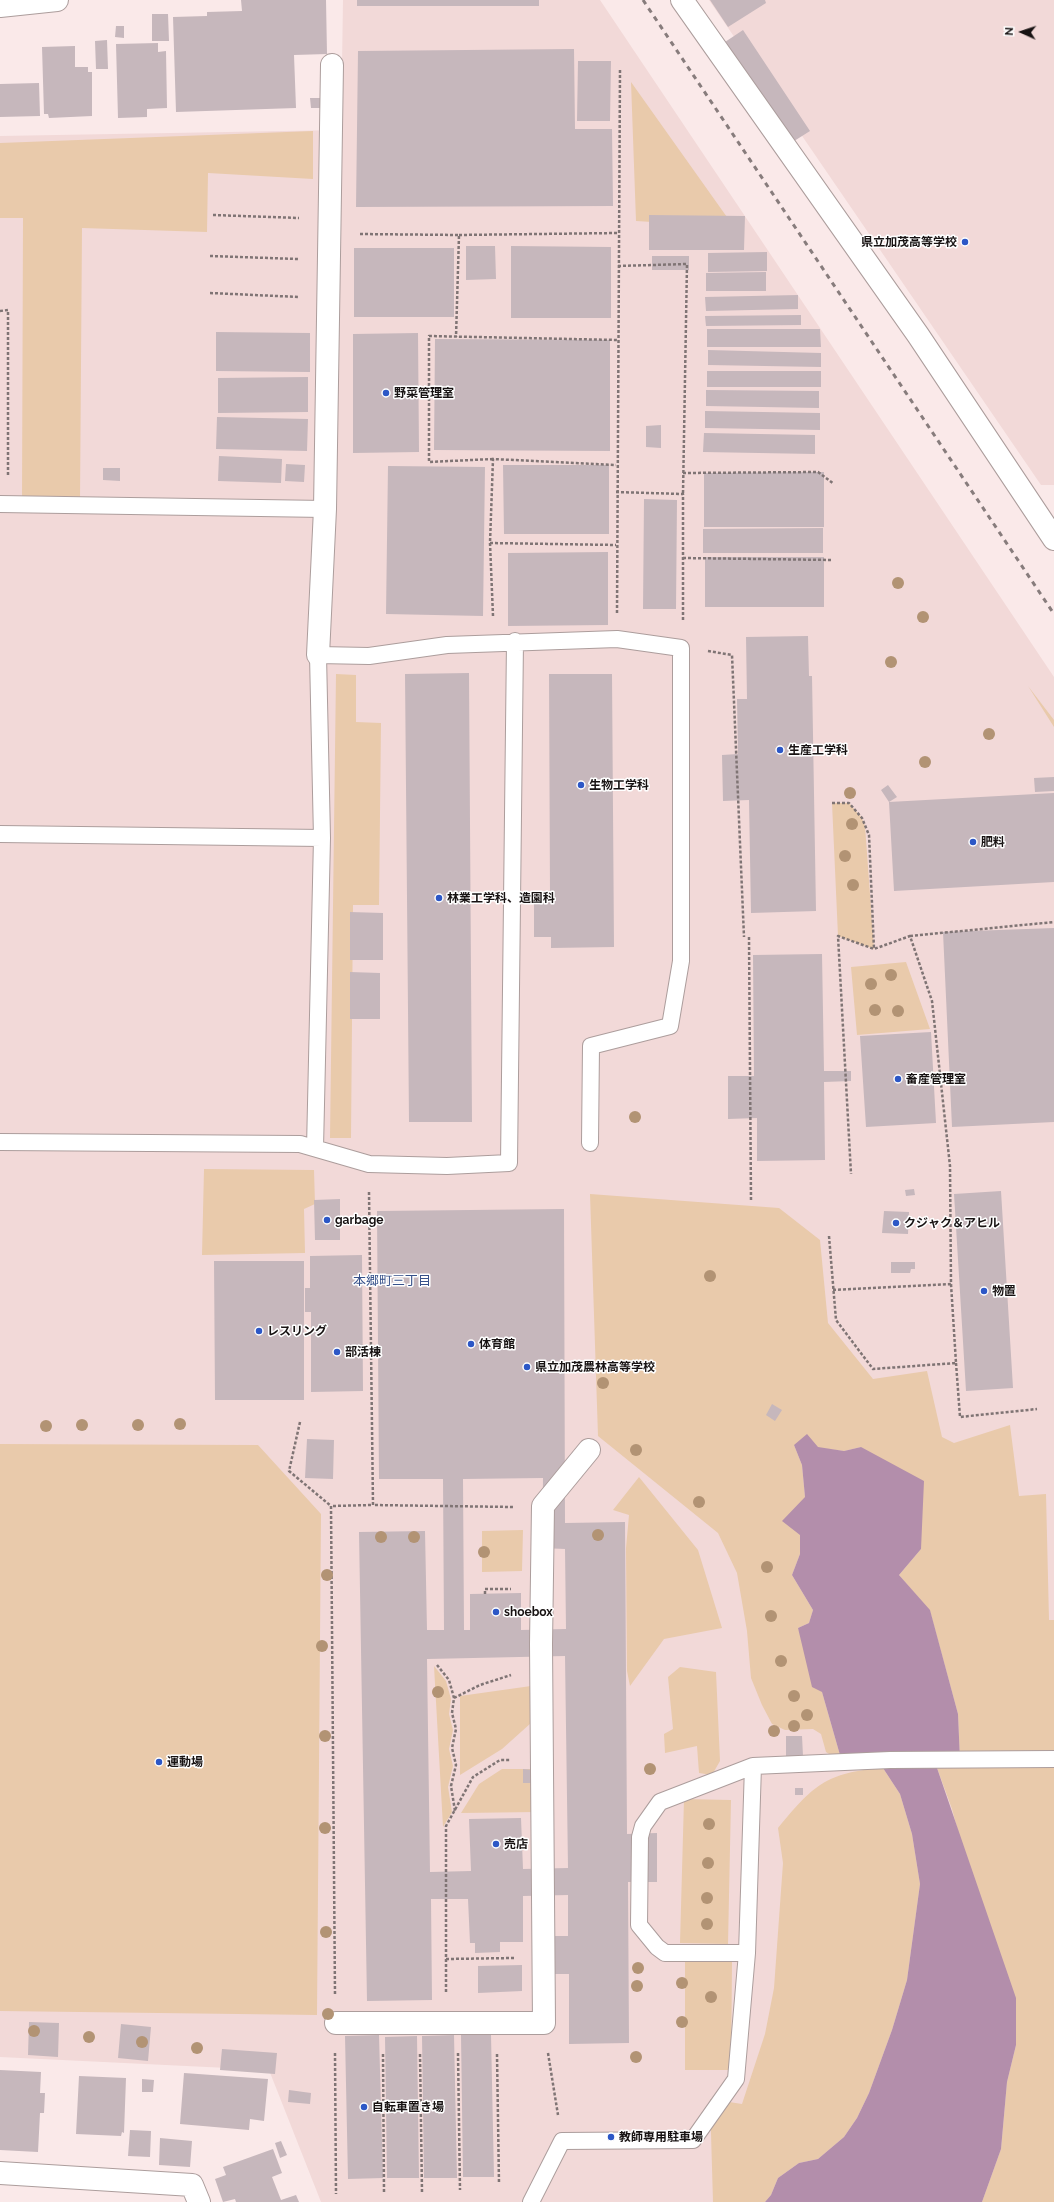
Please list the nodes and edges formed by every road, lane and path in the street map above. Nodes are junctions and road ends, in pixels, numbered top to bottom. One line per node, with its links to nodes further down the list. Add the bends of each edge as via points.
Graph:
1 (57, 0): 3 (street)
2 (682, 0): 26 (street, via 918,334)
3 (0, 6)
4 (332, 64): 7 (street)
5 (620, 69): 8 (path)
6 (213, 215): 7 (path)
7 (329, 227): 9 (path); 11 (street)
8 (618, 233): 9 (path); 12 (path)
9 (459, 235): 16 (path)
10 (210, 256): 11 (path)
11 (329, 260): 14 (street)
12 (618, 266): 17 (path); 20 (path, via 687,264)
13 (210, 293): 14 (path)
14 (328, 298): 25 (street)
15 (0, 311): 24 (path, via 8,310)
16 (456, 337): 17 (path); 18 (path, via 429,336 429,462)
17 (618, 340): 19 (path)
18 (493, 458): 19 (path); 27 (path)
19 (616, 465): 22 (path)
20 (683, 473): 21 (path, via 818,472); 23 (path)
21 (834, 484)
22 (616, 492): 23 (path); 28 (path)
23 (683, 494): 29 (path)
24 (4, 504): 25 (lane)
25 (325, 509): 35 (street)
26 (1054, 539)
27 (490, 543): 28 (path); 34 (path)
28 (616, 545): 32 (path)
29 (683, 558): 30 (path); 31 (path)
30 (834, 560)
31 (683, 624)
32 (617, 639): 33 (lane); 46 (lane, via 681,648 681,961 670,1026 591,1046)
33 (515, 641): 34 (lane); 48 (lane, via 509,1164)
34 (494, 644): 35 (lane, via 448,645 369,656)
35 (318, 655): 39 (lane)
36 (732, 655): 42 (path)
37 (832, 803): 44 (path, via 849,803 862,818 869,835)
38 (0, 834): 39 (lane)
39 (322, 838): 47 (lane)
40 (1054, 922): 41 (path)
41 (910, 936): 44 (path); 52 (path, via 932,1002 950,1166)
42 (744, 937)
43 (749, 937): 50 (path)
44 (874, 949): 49 (path, via 838,936)
45 (0, 1142): 47 (lane, via 300,1144)
46 (590, 1143)
47 (315, 1148): 48 (lane)
48 (369, 1164): 58 (path)
49 (851, 1174)
50 (751, 1200)
51 (829, 1236): 53 (path)
52 (951, 1284): 53 (path); 54 (path)
53 (833, 1290): 54 (path, via 836,1320 873,1369)
54 (956, 1363): 55 (path, via 960,1417)
55 (1037, 1409)
56 (300, 1422): 59 (path, via 289,1472)
57 (589, 1450): 60 (street)
58 (373, 1505): 59 (path); 60 (path)
59 (331, 1506): 76 (path)
60 (543, 1506): 62 (street)
61 (437, 1665): 63 (path, via 449,1680)
62 (541, 1674): 63 (path, via 512,1675 480,1685); 65 (street)
63 (454, 1698): 67 (path, via 452,1713 456,1729 452,1748 456,1765 451,1786)
64 (1054, 1759): 66 (lane, via 890,1760)
65 (542, 1760): 67 (path, via 500,1760 493,1764 473,1777); 69 (street)
66 (753, 1766): 68 (lane); 68 (lane, via 660,1802 643,1826 640,1837 639,1925 657,1947 665,1953)
67 (455, 1812): 70 (path, via 446,1826)
68 (747, 1953): 77 (lane, via 736,2079 694,2140)
69 (543, 1957): 70 (path); 75 (street)
70 (446, 1959): 73 (path)
71 (382, 2023): 72 (street); 76 (street); 81 (path)
72 (420, 2023): 73 (street); 82 (path)
73 (452, 2023): 74 (street); 80 (path)
74 (497, 2023): 75 (street); 79 (path)
75 (544, 2023): 77 (path)
76 (336, 2024): 83 (path)
77 (562, 2141): 85 (lane)
78 (0, 2173): 84 (street, via 192,2185)
79 (499, 2184)
80 (460, 2190)
81 (384, 2192)
82 (422, 2192)
83 (336, 2194)
84 (199, 2202)
85 (531, 2202)

